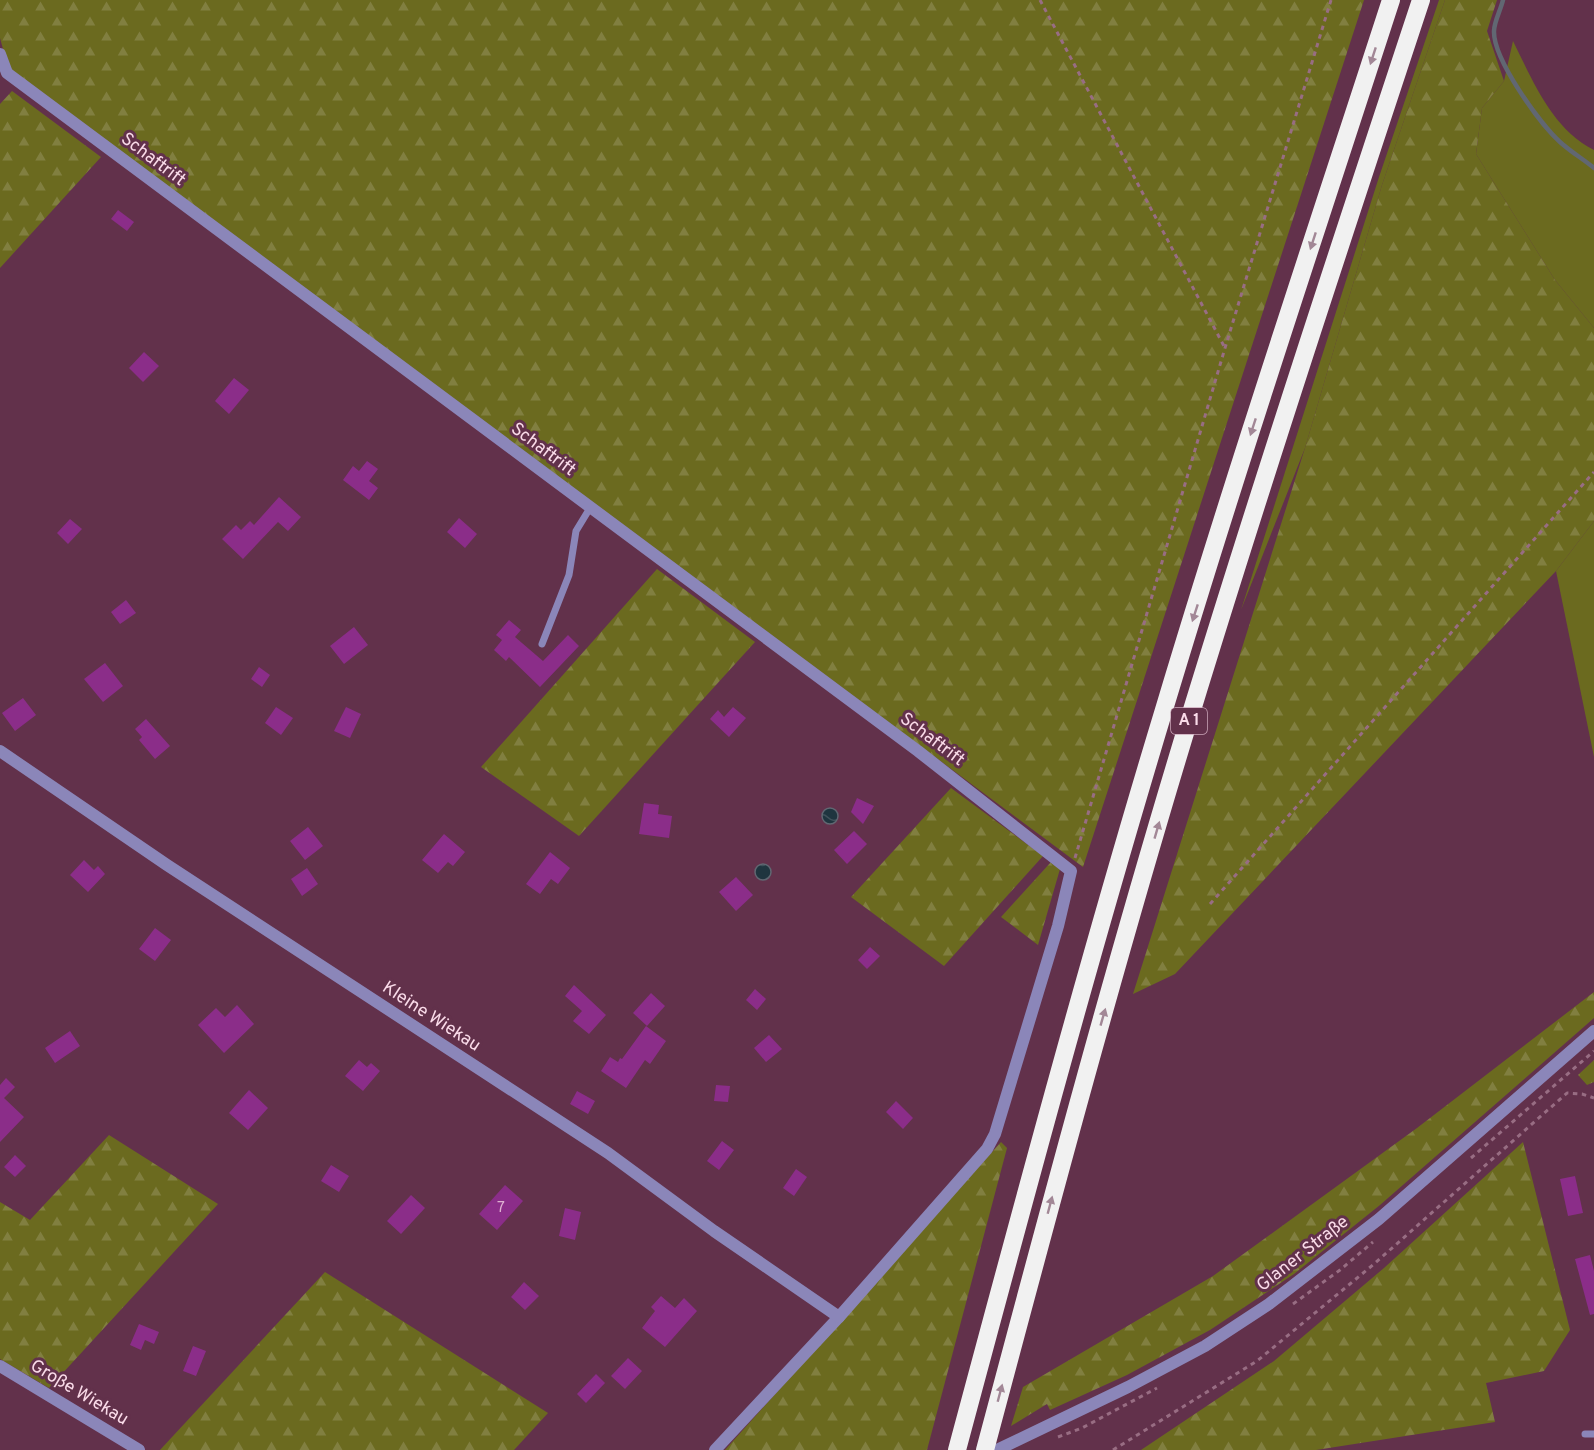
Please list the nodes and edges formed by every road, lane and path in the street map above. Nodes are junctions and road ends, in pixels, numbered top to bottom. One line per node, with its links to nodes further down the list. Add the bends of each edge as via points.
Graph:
1 (1040, 0): 6 (path)
2 (1331, 0): 6 (path)
3 (1392, 0): 21 (highway, A 1, one-way to 21, via 1166,703 1048,1108)
4 (1421, 0): 22 (highway, A 1, one-way to 4, via 1074,1117 1192,711)
5 (0, 54): 8 (street, Schaftrift, via 7,73)
6 (1225, 348): 11 (path)
7 (1594, 472): 12 (path)
8 (590, 508): 9 (lane, via 576,531 569,575); 11 (street, Schaftrift, via 918,751)
9 (542, 644)
10 (0, 751): 15 (street, Kleine Wiekau, via 608,1153)
11 (1071, 871): 15 (street, via 995,1134 987,1149)
12 (1210, 904)
13 (1594, 1031): 23 (street, Glaner Straße, via 1378,1219 1269,1304 1205,1346)
14 (1594, 1098): 24 (path, via 1567,1093 1374,1264 1257,1360)
15 (839, 1317): 20 (street)
16 (0, 1366): 19 (street, Große Wiekau)
17 (1585, 1434): 18 (lane)
18 (1594, 1434)
19 (139, 1450)
20 (715, 1450)
21 (957, 1450)
22 (985, 1450)
23 (997, 1450)
24 (1113, 1450)

